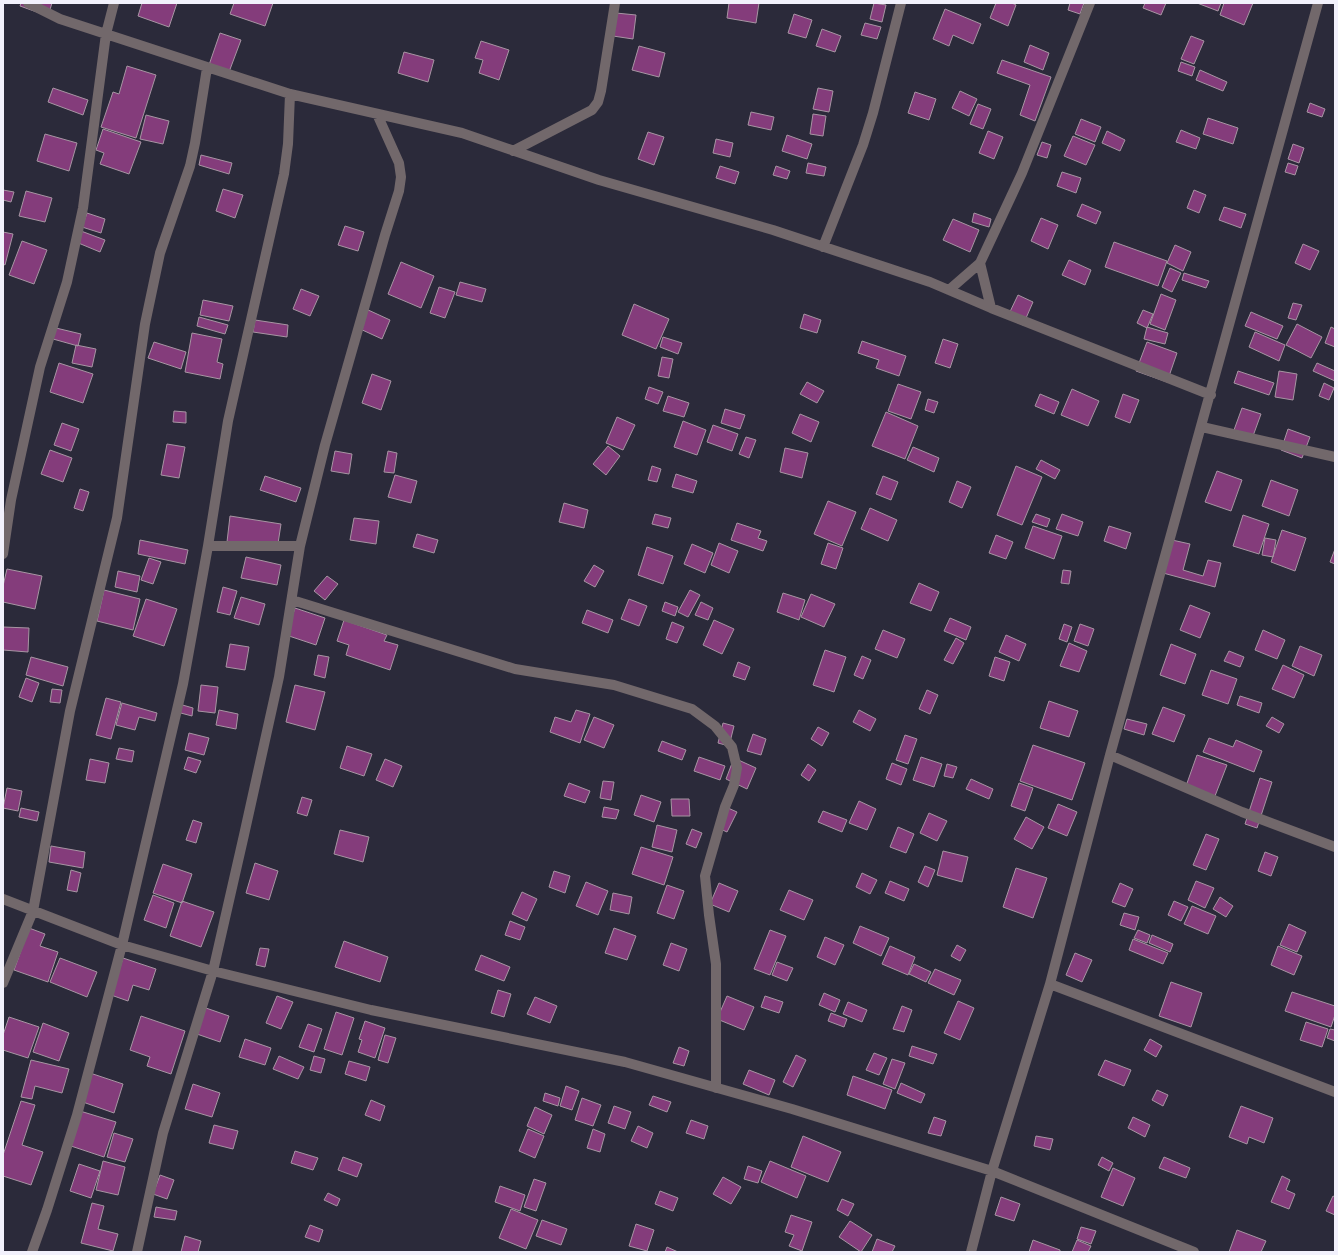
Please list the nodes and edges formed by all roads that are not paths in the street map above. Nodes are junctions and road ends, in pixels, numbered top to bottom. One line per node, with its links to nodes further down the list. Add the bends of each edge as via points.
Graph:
1 (28, 3): 7 (street, via 60,19)
2 (114, 3): 7 (street)
3 (614, 3): 11 (street, via 598,102 592,110)
4 (901, 3): 12 (street, via 863,145)
5 (1090, 3): 13 (street, via 1022,173)
6 (1318, 3): 16 (street)
7 (106, 34): 8 (street); 19 (street, via 83,208 67,282 40,366)
8 (207, 68): 9 (street); 27 (street, via 196,143 160,254 145,324 117,518 70,712)
9 (290, 94): 10 (street); 20 (street, via 284,174 228,421)
10 (377, 114): 11 (street, via 462,133); 21 (street, via 399,163 399,191 325,445)
11 (513, 151): 12 (street, via 599,180)
12 (823, 246): 14 (street)
13 (980, 263): 14 (street); 15 (street)
14 (949, 290): 15 (street)
15 (991, 308): 16 (street)
16 (1211, 395): 17 (street)
17 (1202, 427): 18 (street); 24 (street)
18 (1335, 457)
19 (7, 500): 22 (street)
20 (208, 546): 21 (street); 28 (street, via 183,684)
21 (300, 546): 23 (street)
22 (3, 554)
23 (292, 600): 29 (street, via 279,677); 32 (street, via 516,669 614,685 692,709 715,726 732,747 736,768 734,785 705,876 716,964)
24 (1110, 755): 25 (street, via 1242,812); 31 (street)
25 (1335, 847)
26 (3, 899): 27 (street)
27 (33, 911): 28 (street); 30 (street)
28 (122, 945): 29 (street); 35 (street, via 77,1115)
29 (213, 971): 32 (street, via 372,1010 625,1062); 36 (street, via 163,1133)
30 (3, 983)
31 (1050, 984): 33 (street); 34 (street)
32 (716, 1088): 34 (street)
33 (1335, 1092)
34 (992, 1171): 37 (street); 38 (street)
35 (32, 1252)
36 (137, 1252)
37 (971, 1252)
38 (1194, 1252)

